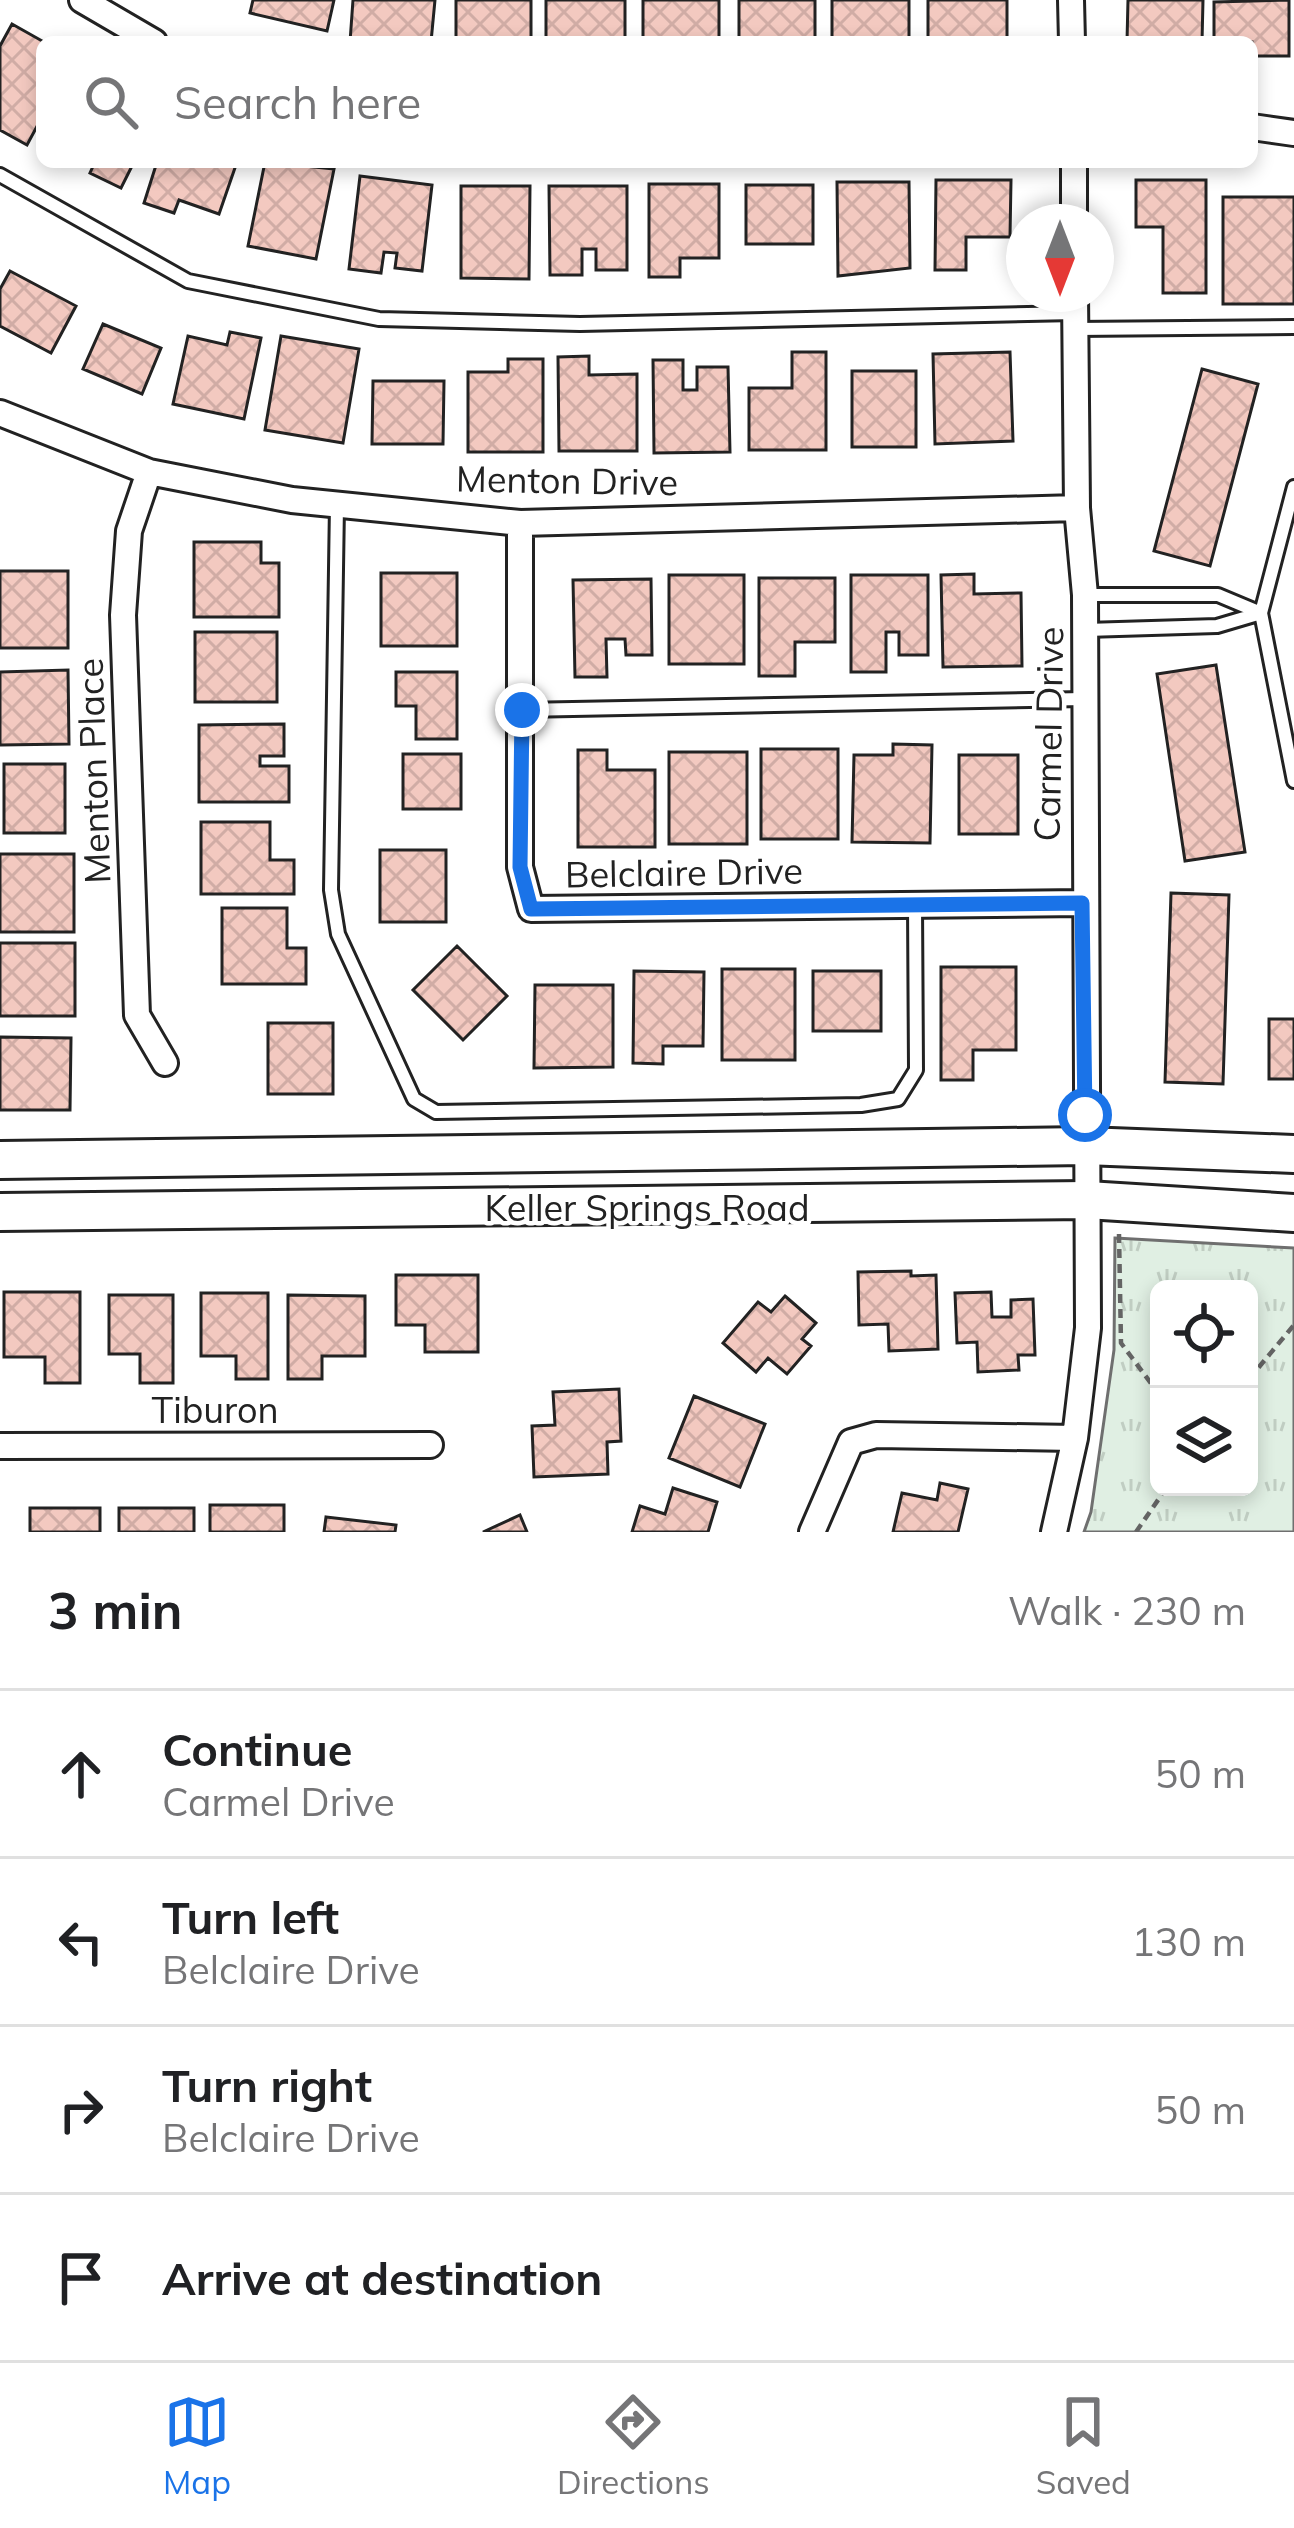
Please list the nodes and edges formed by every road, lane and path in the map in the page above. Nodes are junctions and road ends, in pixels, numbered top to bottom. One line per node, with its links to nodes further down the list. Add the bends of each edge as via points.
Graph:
1 (82, 0): 3 (street)
2 (1071, 0): 4 (street)
3 (144, 36)
4 (1072, 36)
5 (1258, 128): 6 (street)
6 (1294, 133)
7 (1074, 168): 9 (street)
8 (0, 175): 10 (lane, via 188,280 379,319 580,324)
9 (1074, 204)
10 (1075, 312): 11 (lane); 16 (street, Carmel Drive)
11 (1294, 327)
12 (0, 413): 13 (street, Menton Drive)
13 (148, 472): 15 (street, Menton Drive); 26 (street, Menton Place, via 129,531 123,615 137,1015)
14 (1294, 487): 19 (lane)
15 (337, 505): 17 (street, Menton Drive); 25 (lane, via 331,890 338,934 414,1099 436,1112 898,1099 916,1070)
16 (1077, 508): 17 (street, Menton Drive); 18 (street, Carmel Drive)
17 (520, 523): 22 (street, Belclaire Drive)
18 (1085, 595): 19 (lane, via 1217,596); 20 (street, Carmel Drive)
19 (1261, 613): 20 (lane, via 1217,626); 23 (lane)
20 (1085, 630): 21 (street, Carmel Drive)
21 (1084, 699): 22 (lane); 24 (street, Carmel Drive)
22 (522, 710): 25 (street, Belclaire Drive, via 520,867 531,909)
23 (1294, 782)
24 (1082, 903): 25 (street, Belclaire Drive); 27 (street, Carmel Drive)
25 (915, 905)
26 (165, 1063)
27 (1085, 1146): 28 (main road, Keller Springs Road); 29 (main road, Keller Springs Road); 30 (street, Carmel Drive)
28 (1294, 1154)
29 (0, 1160)
30 (1087, 1200): 31 (main road, Keller Springs Road); 32 (main road, Keller Springs Road); 37 (street, Carmel Drive, via 1088,1328)
31 (0, 1212)
32 (1294, 1213)
33 (1119, 1234): 36 (path, via 1121,1343)
34 (1294, 1325): 35 (path)
35 (1258, 1368)
36 (1155, 1388)
37 (1076, 1438): 41 (street, via 876,1435 851,1442); 42 (street, Carmel Drive)
38 (430, 1445): 39 (street, Tiburon)
39 (0, 1446)
40 (1161, 1496): 43 (path)
41 (812, 1532)
42 (1054, 1532)
43 (1136, 1532)

